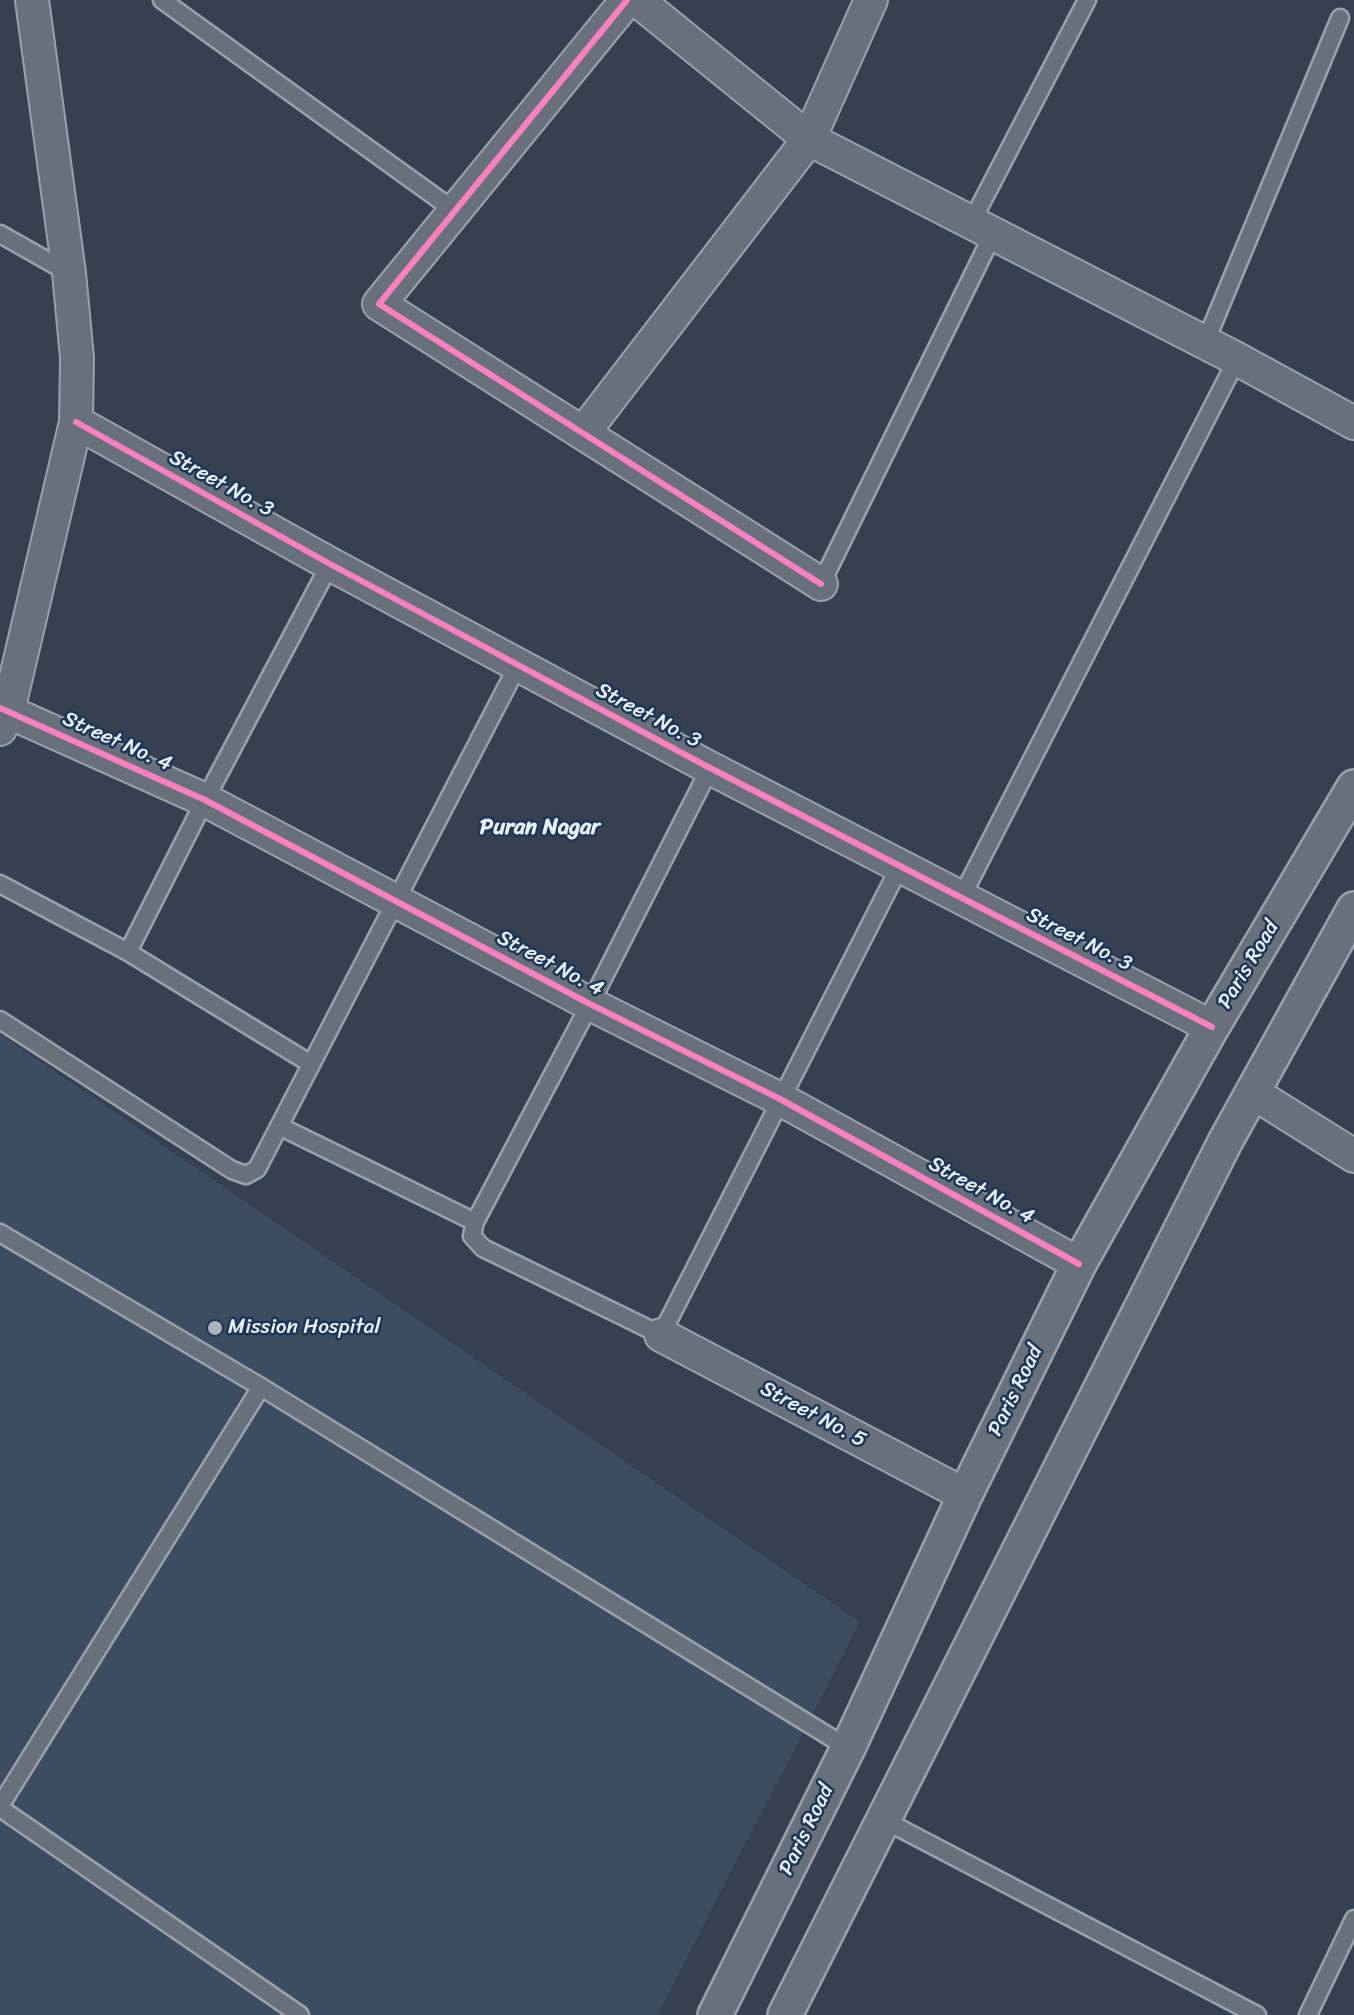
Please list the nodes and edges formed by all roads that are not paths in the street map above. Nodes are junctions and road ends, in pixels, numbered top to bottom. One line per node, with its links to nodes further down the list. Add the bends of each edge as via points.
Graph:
1 (32, 0): 12 (street)
2 (162, 0): 9 (lane)
3 (627, 0): 9 (street)
4 (637, 0): 8 (street)
5 (871, 0): 8 (street)
6 (1087, 0): 10 (lane)
7 (1340, 18): 13 (lane)
8 (809, 140): 10 (street); 17 (street)
9 (455, 211): 17 (street, via 379,304)
10 (982, 228): 13 (street); 19 (lane)
11 (0, 234): 12 (lane)
12 (69, 273): 15 (street, via 77,358)
13 (1205, 343): 14 (street)
14 (1237, 359): 16 (street); 27 (lane)
15 (76, 422): 18 (street, Street No. 3); 21 (street)
16 (1354, 423)
17 (584, 432): 19 (street)
18 (330, 564): 20 (street, Street No. 3); 24 (lane)
19 (821, 584)
20 (518, 665): 22 (street, Street No. 3); 28 (lane)
21 (3, 716): 24 (street, Street No. 4)
22 (710, 768): 25 (street, Street No. 3); 31 (lane)
23 (1354, 787): 33 (main road, Paris Road)
24 (205, 800): 28 (street, Street No. 4); 30 (lane)
25 (900, 866): 27 (street, Street No. 3); 36 (lane)
26 (0, 884): 30 (lane)
27 (961, 898): 33 (street, Street No. 3)
28 (396, 902): 31 (street, Street No. 4); 34 (lane)
29 (1354, 909): 35 (main road)
30 (128, 952): 34 (lane)
31 (590, 1004): 36 (street, Street No. 4); 39 (lane)
32 (0, 1020): 37 (lane, via 232,1170 246,1175 257,1169)
33 (1212, 1027): 41 (main road, Paris Road)
34 (311, 1064): 37 (lane)
35 (1252, 1092): 38 (street); 47 (main road)
36 (780, 1099): 41 (street, Street No. 4); 42 (lane)
37 (279, 1126): 39 (lane)
38 (1354, 1156)
39 (475, 1222): 42 (lane, via 472,1236 483,1248)
40 (0, 1233): 43 (lane)
41 (1078, 1264): 44 (main road, Paris Road)
42 (661, 1335): 44 (street, Street No. 5)
43 (261, 1387): 45 (lane); 46 (lane)
44 (965, 1495): 45 (main road, Paris Road)
45 (848, 1748): 50 (main road, Paris Road)
46 (0, 1807): 49 (lane)
47 (882, 1820): 51 (main road); 52 (lane)
48 (1354, 1919): 53 (lane)
49 (300, 2015)
50 (715, 2015)
51 (785, 2015)
52 (1257, 2015)
53 (1308, 2015)

